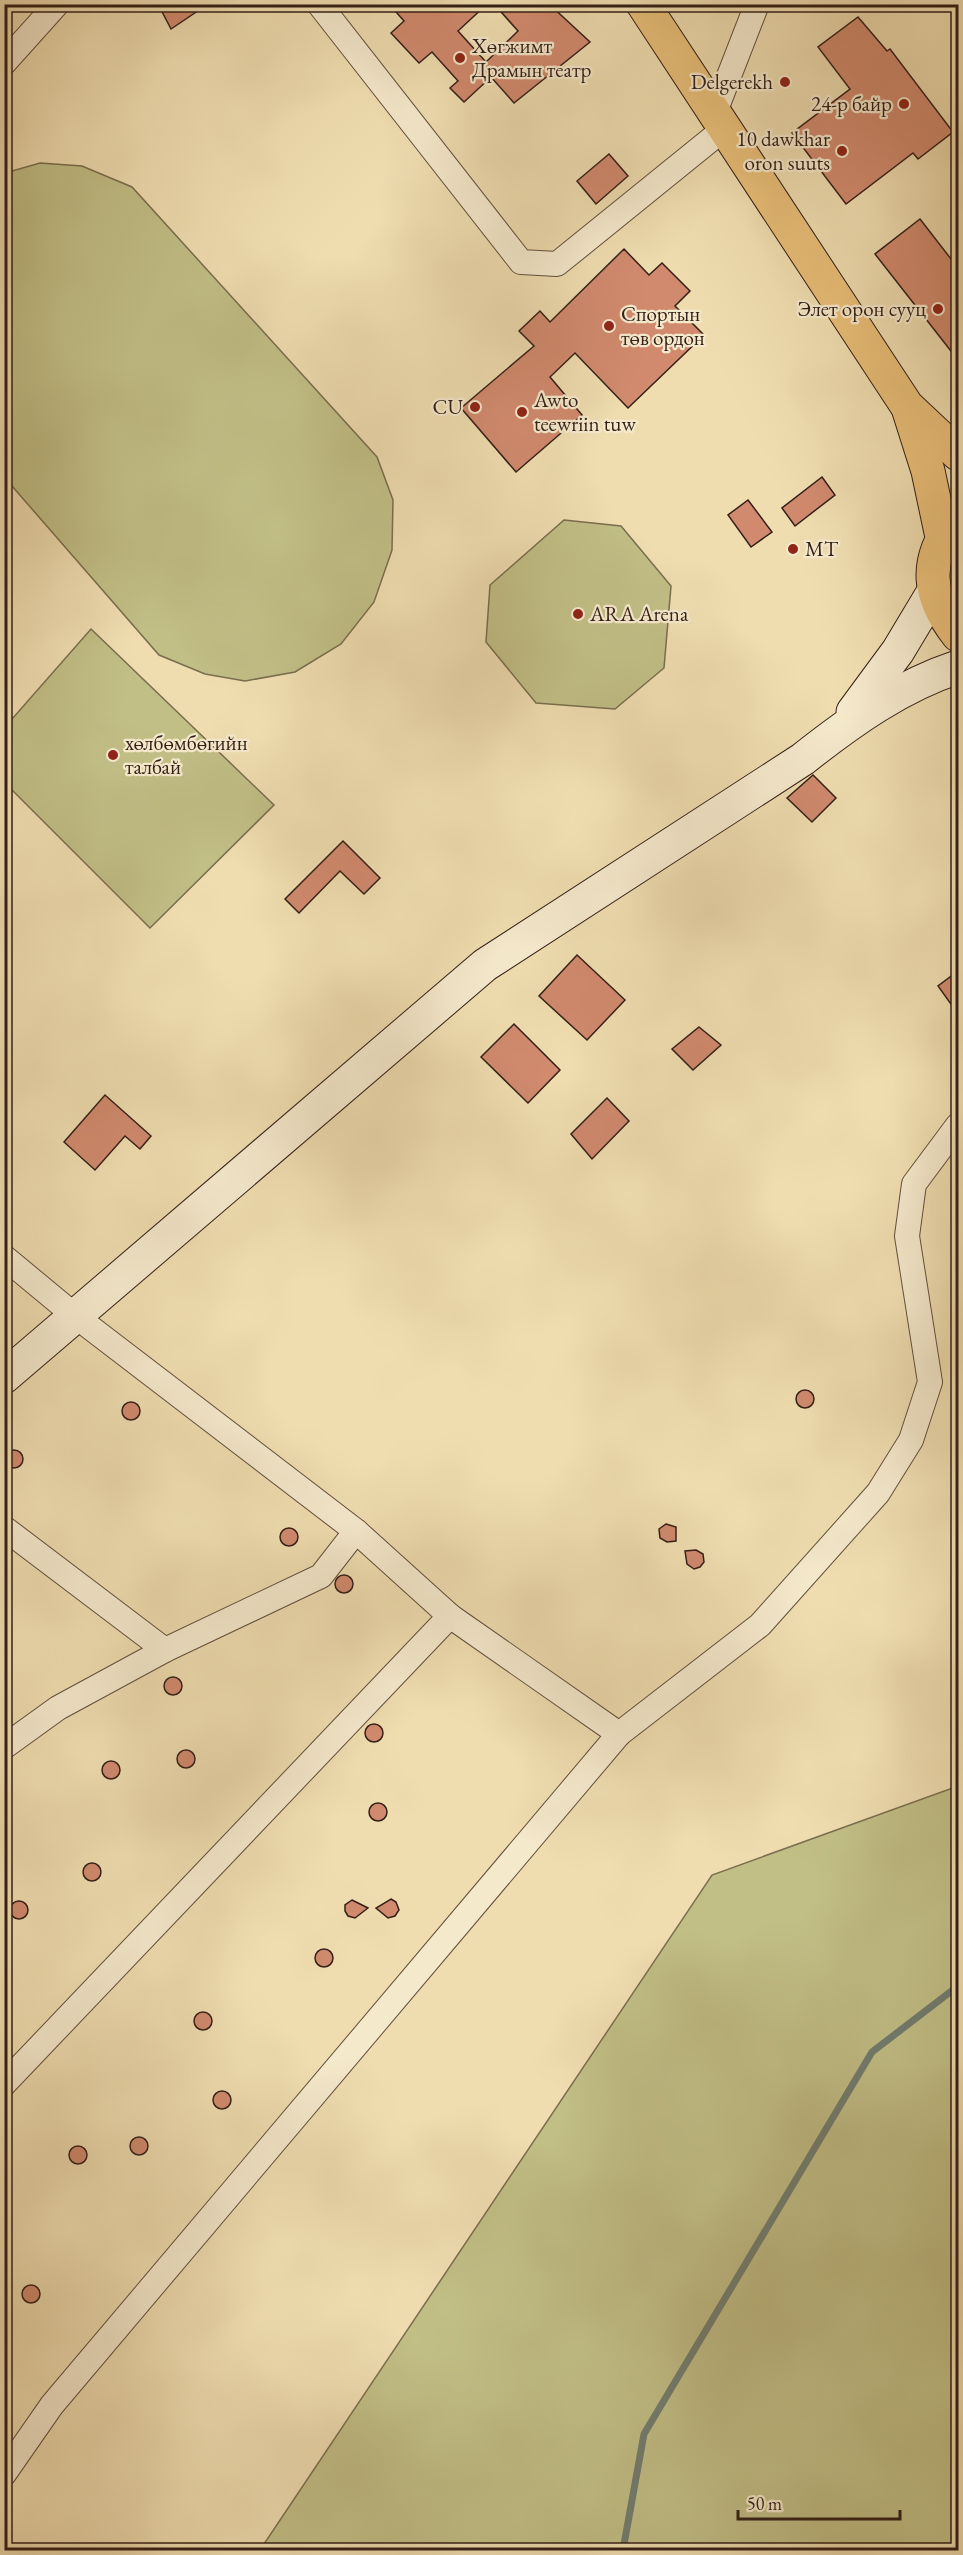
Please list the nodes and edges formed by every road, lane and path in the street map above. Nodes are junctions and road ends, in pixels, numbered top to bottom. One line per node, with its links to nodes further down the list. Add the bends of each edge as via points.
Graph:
1 (57, 4): 5 (street)
2 (319, 4): 6 (street, via 521,262 557,264)
3 (644, 4): 6 (highway)
4 (757, 4): 6 (street)
5 (4, 63)
6 (720, 120): 7 (highway)
7 (908, 406): 8 (highway); 9 (highway)
8 (958, 454)
9 (950, 526): 10 (highway, via 933,566)
10 (934, 591): 11 (highway, via 943,615); 13 (street, via 878,680)
11 (958, 635)
12 (958, 667): 13 (street, via 899,692)
13 (834, 734): 16 (street, via 803,759 485,965)
14 (958, 1125): 22 (street, via 914,1184 907,1236 930,1382 911,1440 878,1493 760,1625)
15 (4, 1257): 16 (street)
16 (74, 1315): 17 (street); 19 (street)
17 (4, 1377)
18 (4, 1528): 21 (street)
19 (356, 1531): 20 (street); 21 (street, via 321,1576)
20 (450, 1616): 22 (street); 24 (street)
21 (165, 1650): 23 (street, via 58,1708)
22 (620, 1734): 25 (street, via 52,2405)
23 (4, 1747)
24 (4, 2084)
25 (4, 2474)

